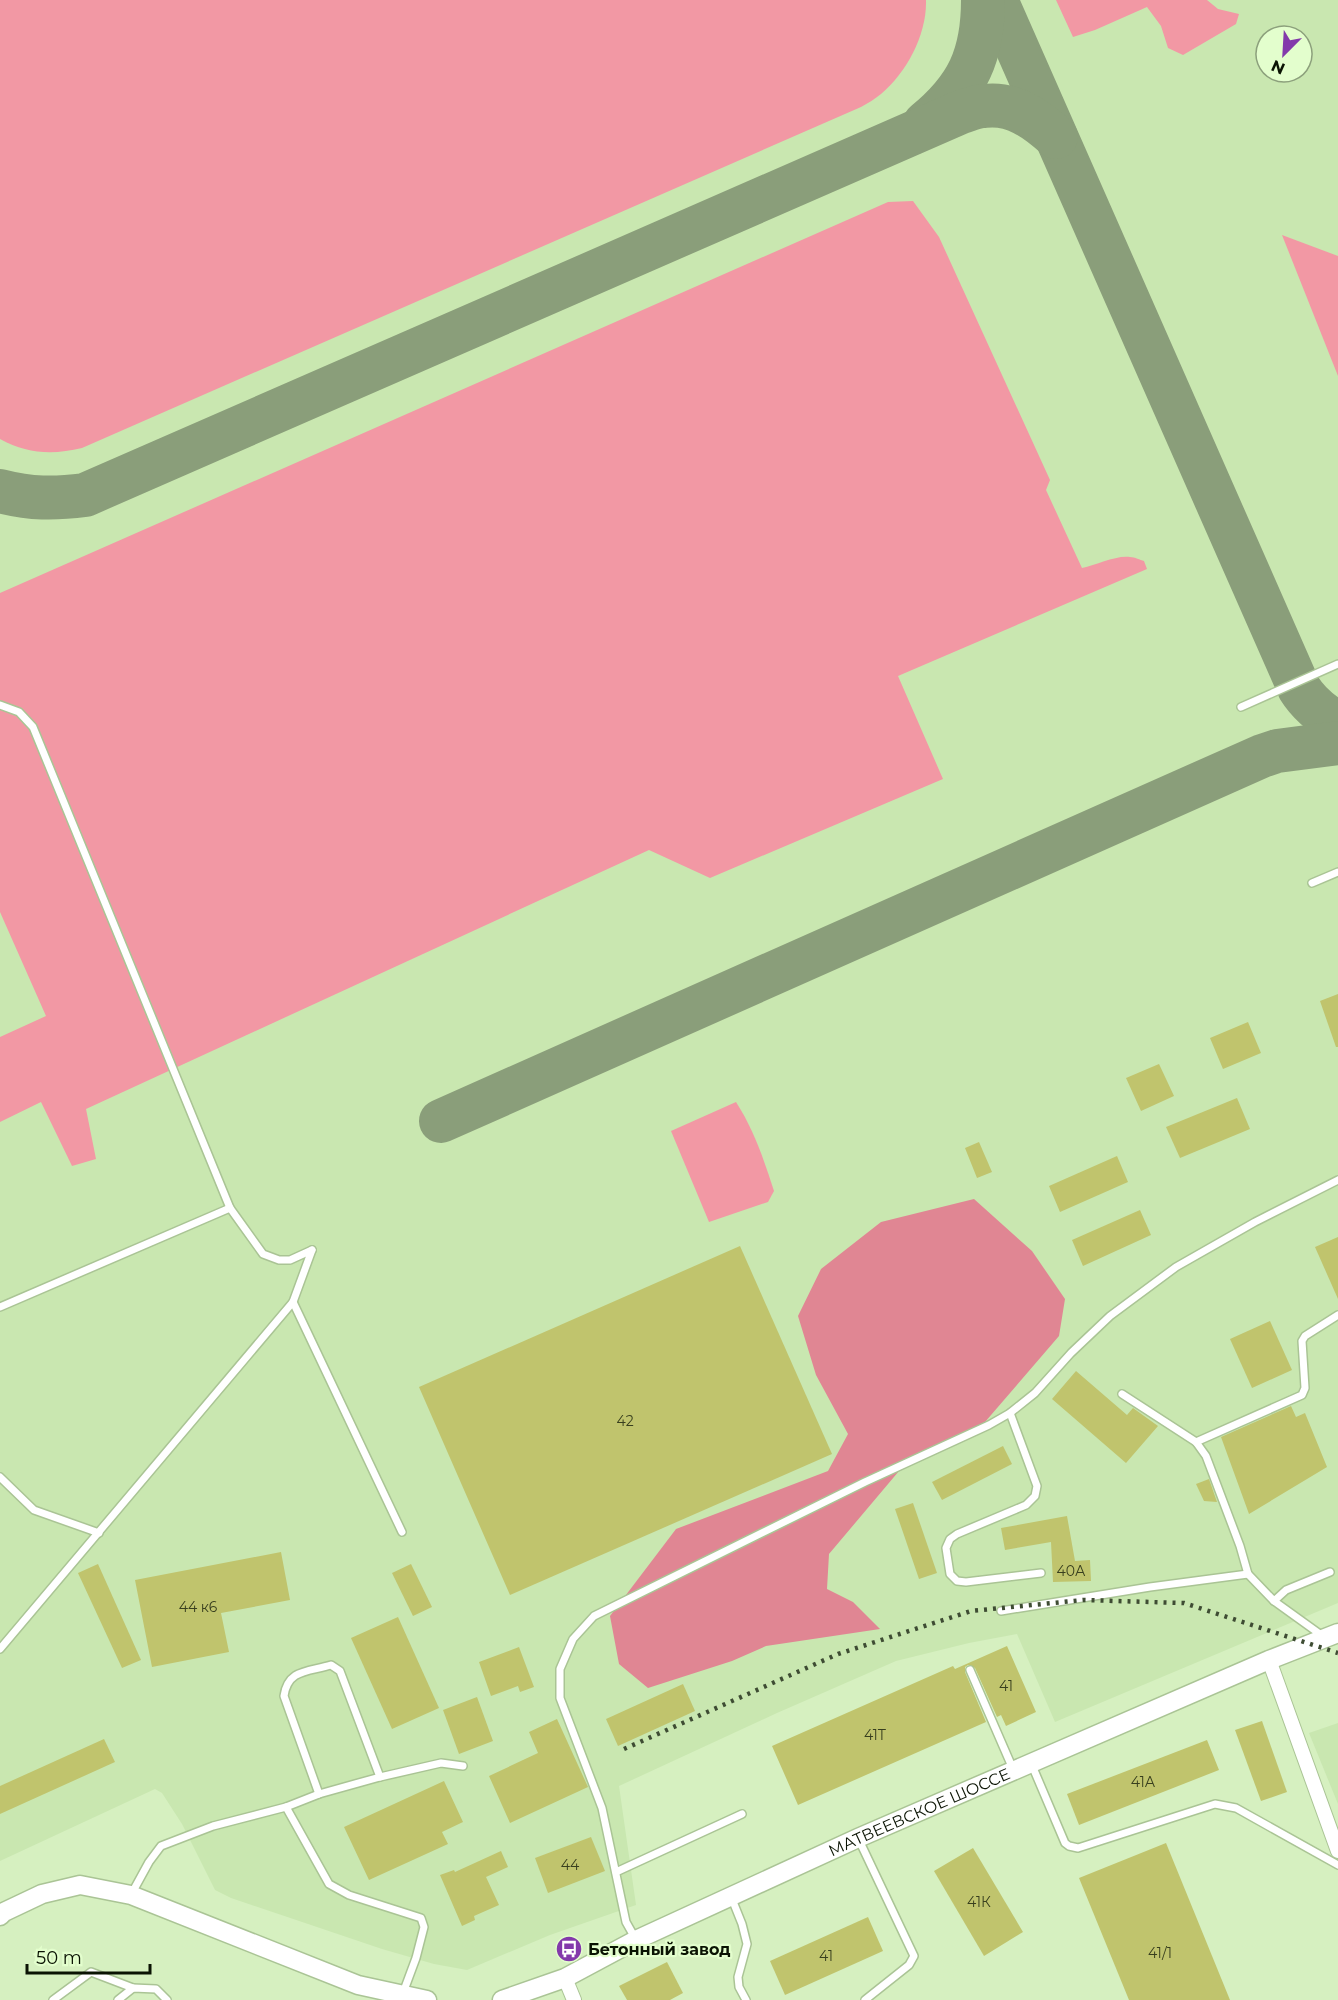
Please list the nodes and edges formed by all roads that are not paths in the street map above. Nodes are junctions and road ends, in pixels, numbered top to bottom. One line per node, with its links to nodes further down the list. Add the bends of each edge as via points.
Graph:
1 (1338, 664): 3 (lane)
2 (0, 705): 7 (lane, via 19,712 33,727)
3 (1241, 707)
4 (1338, 872): 5 (lane)
5 (1312, 883)
6 (1338, 1180): 12 (lane, via 1176,1267 1110,1316 1035,1393)
7 (230, 1208): 8 (lane, via 263,1254 290,1260 312,1250); 9 (lane)
8 (293, 1302): 15 (lane); 16 (lane)
9 (0, 1307)
10 (1338, 1315): 13 (lane, via 1302,1341 1302,1395)
11 (1122, 1394): 13 (lane)
12 (1010, 1413): 18 (lane, via 1037,1486 1035,1496 1026,1505 950,1539 946,1548 950,1574 957,1581 966,1582); 36 (lane, via 594,1616 573,1640 560,1669 560,1698 602,1808)
13 (1197, 1442): 19 (lane, via 1210,1467)
14 (0, 1477): 16 (lane, via 34,1510)
15 (402, 1532)
16 (99, 1533): 23 (lane)
17 (1330, 1572): 20 (lane, via 1286,1590)
18 (1041, 1574)
19 (1248, 1574): 20 (lane); 21 (lane)
20 (1274, 1601): 22 (lane)
21 (1001, 1611)
22 (1332, 1636): 24 (main road, МАТВЕЕВСКОЕ ШОССЕ)
23 (0, 1649)
24 (1269, 1660): 26 (main road, МАТВЕЕВСКОЕ ШОССЕ); 34 (street)
25 (970, 1670): 28 (lane)
26 (1031, 1763): 28 (main road, МАТВЕЕВСКОЕ ШОССЕ); 35 (lane, via 1069,1846 1078,1848 1223,1804)
27 (463, 1766): 29 (lane, via 441,1764)
28 (1014, 1771): 33 (main road, МАТВЕЕВСКОЕ ШОССЕ)
29 (380, 1777): 30 (lane); 30 (lane, via 340,1671 331,1665 292,1676 284,1696)
30 (319, 1794): 31 (lane)
31 (286, 1807): 37 (lane, via 213,1826 161,1846); 43 (lane, via 328,1884 349,1895 421,1918 424,1927)
32 (742, 1814): 36 (lane)
33 (858, 1838): 38 (main road, МАТВЕЕВСКОЕ ШОССЕ); 51 (lane, via 914,1956 909,1965)
34 (1338, 1851)
35 (1338, 1865)
36 (616, 1872): 40 (lane, via 626,1922)
37 (131, 1895): 39 (main road, via 80,1885 42,1894); 43 (main road, via 358,1984)
38 (730, 1896): 40 (main road, МАТВЕЕВСКОЕ ШОССЕ); 50 (lane, via 747,1944 738,1977)
39 (1, 1912)
40 (636, 1940): 41 (main road, МАТВЕЕВСКОЕ ШОССЕ)
41 (565, 1978): 48 (main road, МАТВЕЕВСКОЕ ШОССЕ); 49 (street)
42 (133, 1988): 44 (lane, via 91,1972); 45 (lane); 46 (lane, via 156,1989)
43 (402, 1996): 47 (main road)
44 (53, 2000)
45 (118, 2000)
46 (167, 2000)
47 (428, 2000)
48 (502, 2000)
49 (574, 2000)
50 (746, 2000)
51 (865, 2000)

